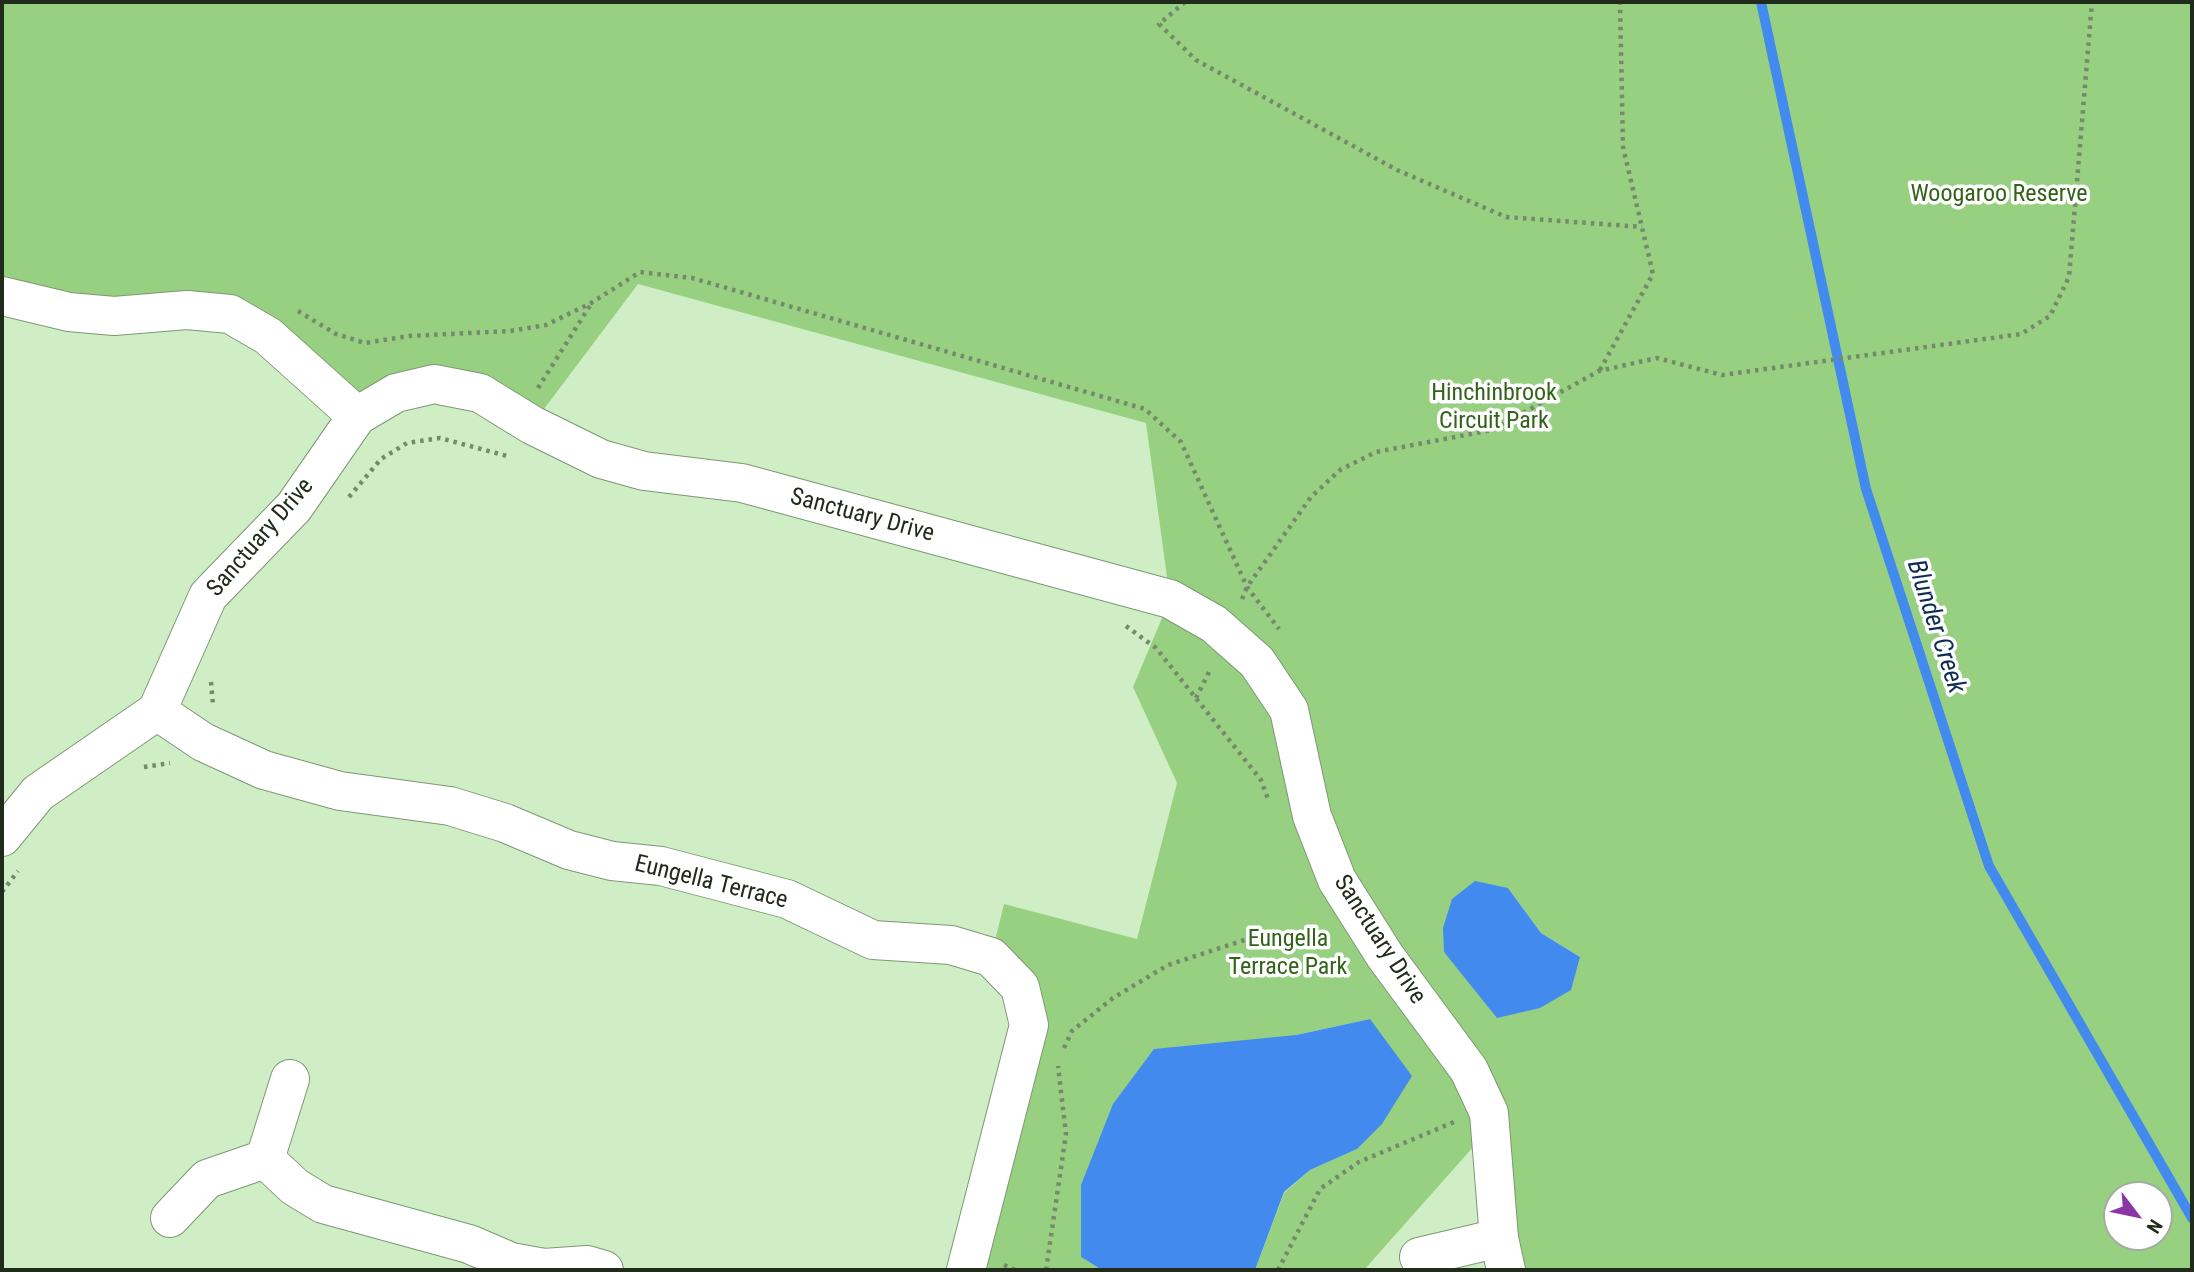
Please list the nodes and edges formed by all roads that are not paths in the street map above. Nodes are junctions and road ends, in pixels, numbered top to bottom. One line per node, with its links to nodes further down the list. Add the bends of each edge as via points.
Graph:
1 (2, 296): 2 (street, via 69,312 114,316 187,310 230,314 268,336)
2 (357, 415): 3 (street, Sanctuary Drive, via 294,507 208,596); 8 (street, Sanctuary Drive, via 397,393 434,384 480,393 532,425 601,458 644,471 742,483 1170,599 1214,624 1257,662 1289,710 1317,829 1337,880 1385,956 1469,1070 1489,1113)
3 (158, 712): 4 (street, via 38,793); 11 (street, Eungella Terrace, via 203,742 264,770 340,791 450,806 569,850 661,866 788,899 873,940 951,945 990,957 1020,987 1029,1025)
4 (13, 850)
5 (290, 1079): 6 (street)
6 (265, 1159): 7 (street, via 207,1179); 10 (street, via 295,1187 323,1204 469,1244 511,1262 544,1268 587,1265)
7 (170, 1218)
8 (1502, 1254): 9 (street)
9 (1419, 1257)
10 (604, 1270)
11 (966, 1270)

